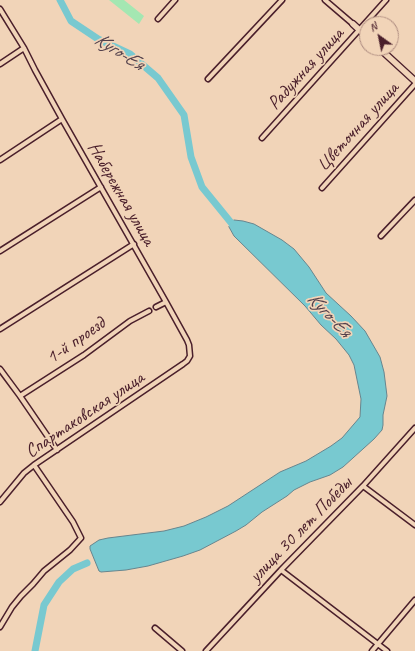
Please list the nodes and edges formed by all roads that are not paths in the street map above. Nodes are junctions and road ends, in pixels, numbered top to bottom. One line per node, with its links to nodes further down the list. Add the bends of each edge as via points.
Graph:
1 (175, 0): 7 (street)
2 (282, 0): 14 (street)
3 (325, 0): 8 (street)
4 (386, 0): 6 (street, Радужная улица)
5 (0, 9): 11 (street, Набережная улица)
6 (372, 16)
7 (158, 20)
8 (353, 24): 9 (street)
9 (359, 29)
10 (359, 31): 18 (street, Радужная улица)
11 (24, 48): 13 (street); 17 (street, Набережная улица)
12 (388, 56): 15 (street)
13 (0, 64)
14 (208, 79)
15 (415, 81)
16 (415, 84): 21 (street, Цветочная улица)
17 (62, 120): 19 (street); 20 (street, Набережная улица)
18 (262, 138)
19 (0, 160)
20 (101, 187): 24 (street, Набережная улица); 25 (street)
21 (322, 188)
22 (415, 200): 23 (street)
23 (381, 236)
24 (134, 244): 26 (street, Набережная улица); 29 (street)
25 (0, 252)
26 (166, 302): 27 (street); 30 (street, Набережная улица, via 188,345)
27 (156, 307)
28 (149, 311): 32 (street, 1-й проезд, via 130,321 84,355)
29 (0, 329)
30 (190, 356): 34 (street, Спартаковская улица, via 183,364)
31 (0, 369): 32 (street)
32 (20, 396): 34 (street)
33 (415, 428): 36 (street, улица 30 лет Победы)
34 (56, 450): 35 (street, Спартаковская улица)
35 (34, 465): 37 (street, Спартаковская улица); 41 (street, via 81,538 21,596)
36 (363, 486): 38 (street); 39 (street, улица 30 лет Победы)
37 (0, 502)
38 (415, 525)
39 (281, 570): 43 (street); 45 (street, улица 30 лет Победы)
40 (415, 600): 43 (street)
41 (0, 627)
42 (155, 628): 44 (street)
43 (378, 644): 46 (street); 47 (street)
44 (182, 651)
45 (206, 651)
46 (372, 651)
47 (387, 651)

